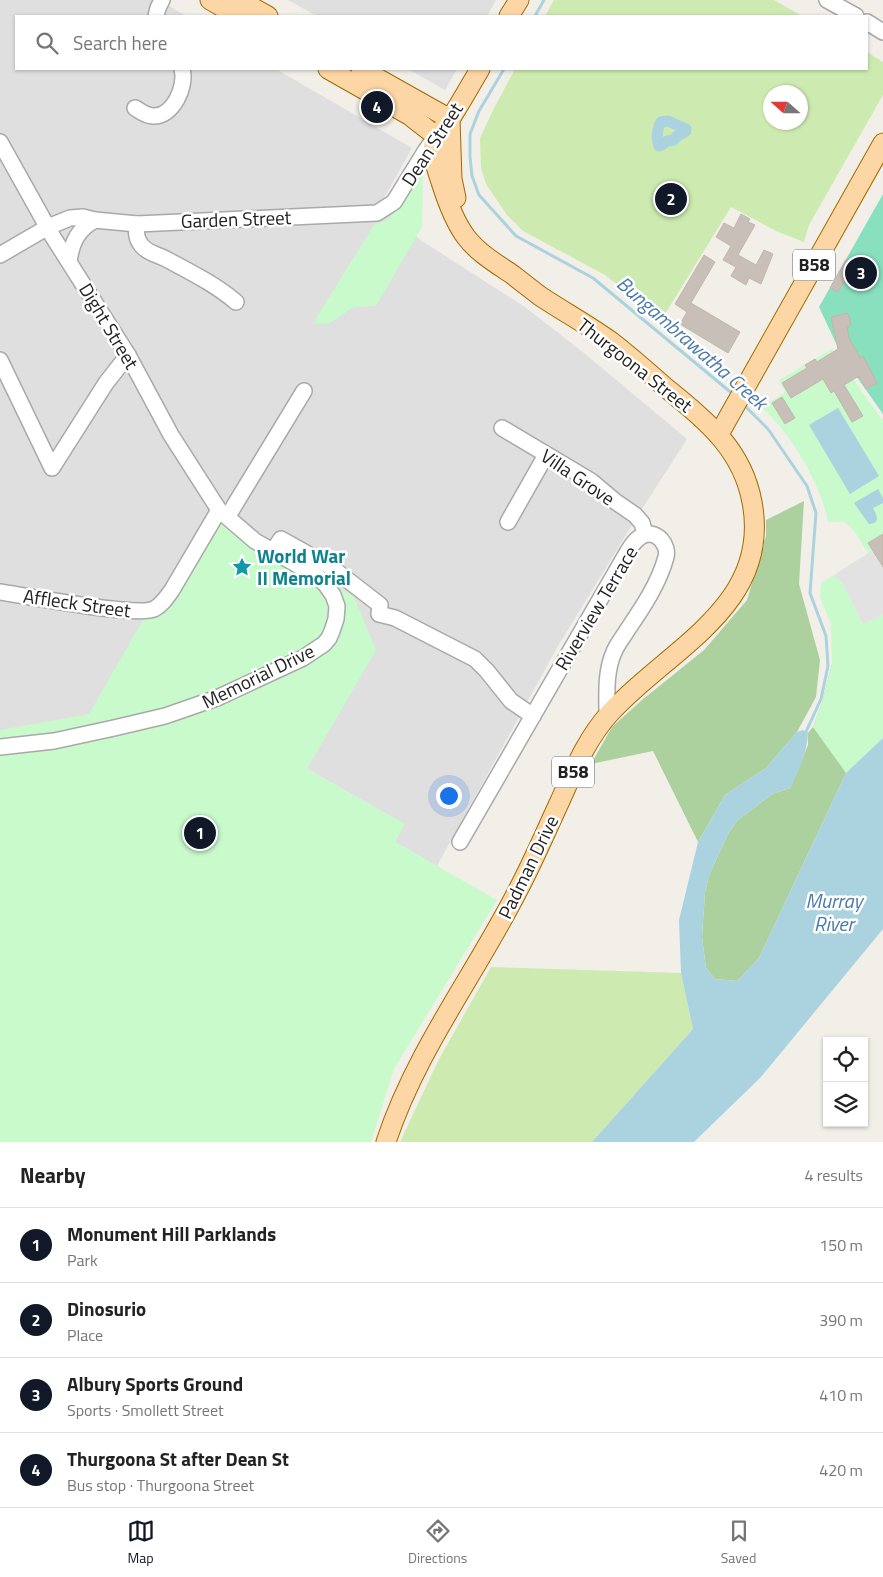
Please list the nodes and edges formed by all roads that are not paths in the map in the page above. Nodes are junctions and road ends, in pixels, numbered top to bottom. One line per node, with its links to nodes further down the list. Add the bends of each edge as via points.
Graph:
1 (162, 0): 6 (street)
2 (210, 0): 7 (main road)
3 (239, 0): 8 (main road)
4 (519, 0): 9 (main road)
5 (827, 0): 10 (street)
6 (156, 15)
7 (236, 15)
8 (266, 15)
9 (511, 15)
10 (854, 15)
11 (182, 70): 15 (street, via 184,81 168,110 149,116)
12 (335, 70): 14 (main road)
13 (479, 70): 16 (main road, Dean Street)
14 (357, 73): 16 (main road); 17 (main road)
15 (135, 108)
16 (450, 119): 17 (main road, Dean Street); 26 (main road, Thurgoona Street, via 457,200 473,233)
17 (436, 136): 20 (street, Dean Street, via 394,202); 26 (main road, Thurgoona Street, via 433,146 437,168 452,213 472,244)
18 (0, 142): 23 (street, Dight Street)
19 (883, 143): 32 (main road, B58)
20 (377, 213): 22 (street, Garden Street)
21 (95, 220): 22 (street, Garden Street); 23 (street, Garden Street, via 70,218); 25 (street, via 76,237)
22 (137, 224): 27 (street, via 136,236 147,251 199,277)
23 (51, 232): 24 (street, Garden Street); 25 (street, Dight Street)
24 (0, 254)
25 (69, 261): 28 (street, Dight Street)
26 (498, 265): 32 (main road, Thurgoona Street, via 612,342)
27 (236, 302)
28 (128, 355): 29 (street, via 106,383 52,468); 34 (street, Dight Street, via 171,434)
29 (0, 360)
30 (304, 391): 34 (street, via 231,511)
31 (502, 428): 33 (street, Villa Grove)
32 (719, 434): 40 (main road, Padman Drive / B58, via 741,467 753,504 754,543 742,581 718,617 641,683)
33 (546, 455): 35 (street); 36 (street, Villa Grove, via 591,481 635,515)
34 (221, 512): 37 (street, Memorial Drive, via 246,534); 38 (street, Affleck Street, via 164,602 154,609 120,610)
35 (508, 522)
36 (645, 534): 39 (street, Riverview Terrace, via 628,551); 40 (street, Riverview Terrace, via 656,535 663,542 667,548 666,556 646,601 614,652 607,674)
37 (273, 551): 39 (street, via 281,539 331,567 380,606 379,614 395,618 475,659 511,701); 41 (street, Memorial Drive, via 316,576 333,596 336,619 332,631 329,638 313,651 217,698 172,713 54,741)
38 (0, 592)
39 (533, 716): 42 (street, Riverview Terrace)
40 (607, 717): 43 (main road, Padman Drive / B58, via 578,763 504,917 428,1046 402,1099)
41 (0, 747)
42 (460, 842)
43 (386, 1142)

